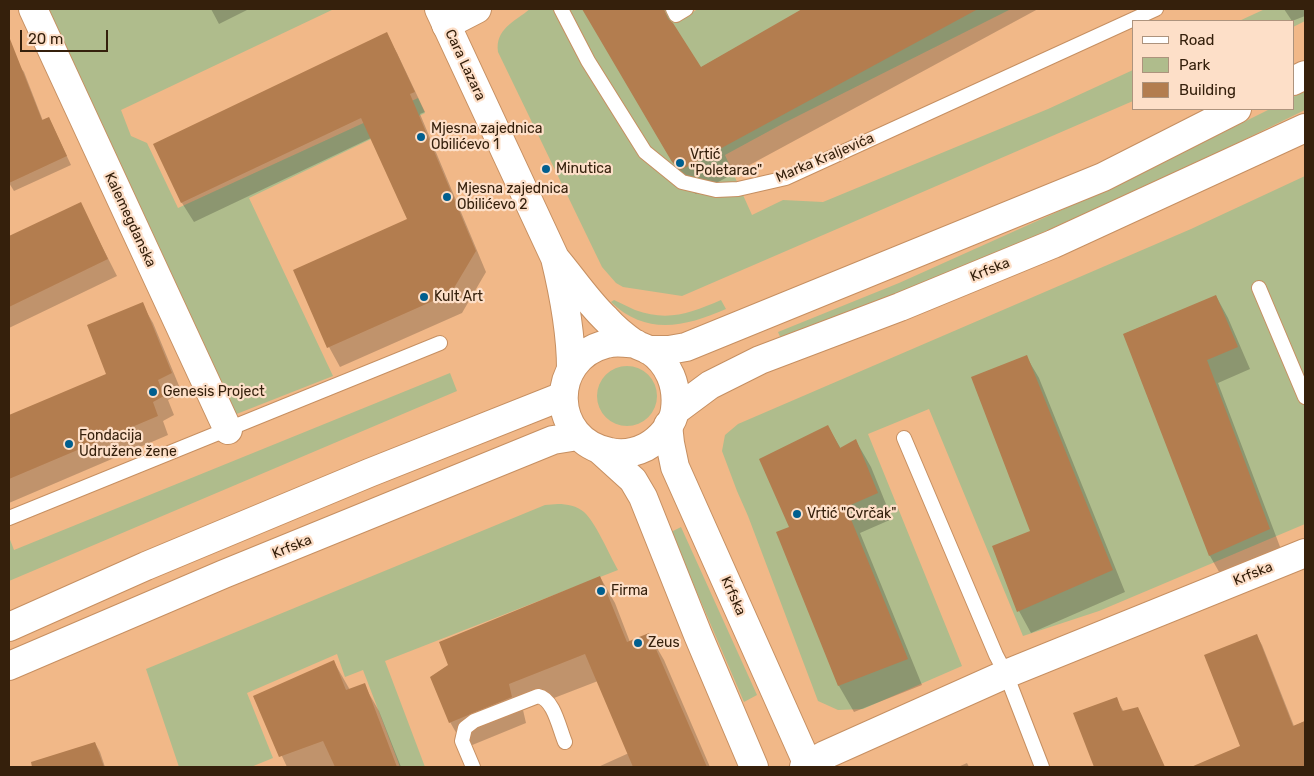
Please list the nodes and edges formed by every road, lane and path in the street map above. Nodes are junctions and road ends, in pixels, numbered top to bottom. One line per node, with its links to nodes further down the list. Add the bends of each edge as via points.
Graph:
1 (33, 9): 20 (main road, Kalemegdanska)
2 (477, 9): 7 (main road)
3 (561, 9): 6 (lane, Marka Kraljevića, via 588,61 645,152 682,182 716,190 738,189 786,178)
4 (672, 9): 5 (lane, via 676,15)
5 (686, 9)
6 (1156, 9)
7 (442, 17): 12 (main road, Cara Lazara)
8 (1305, 74): 9 (main road)
9 (1294, 80)
10 (1235, 110): 15 (main road, via 1103,176 686,347 669,350)
11 (1305, 128): 19 (main road, Krfska, via 1053,244 760,360 710,385)
12 (555, 258): 15 (main road, Cara Lazara, via 606,319); 16 (main road, Cara Lazara, via 565,300)
13 (1259, 288): 18 (lane)
14 (440, 343): 20 (lane)
15 (642, 347): 16 (main road, via 621,342 607,343 582,356); 19 (main road, via 660,358 673,382 676,393)
16 (571, 370): 17 (main road)
17 (563, 396): 21 (main road, via 567,417); 26 (main road, via 369,473)
18 (1305, 397)
19 (672, 418): 23 (main road, via 657,440 641,450 628,454); 30 (main road, Krfska, via 670,443 675,467)
20 (228, 430): 24 (lane)
21 (578, 436): 23 (main road); 27 (main road, Krfska, via 553,440)
22 (904, 438): 28 (lane)
23 (601, 451): 32 (main road, via 633,480 643,497)
24 (9, 518)
25 (1305, 553): 28 (main road, Krfska)
26 (9, 627)
27 (9, 666)
28 (1006, 674): 30 (main road, Krfska); 33 (lane)
29 (565, 742): 31 (lane, via 550,705 538,696 474,721 465,728 462,741)
30 (806, 766)
31 (473, 767)
32 (754, 767)
33 (1042, 767)

